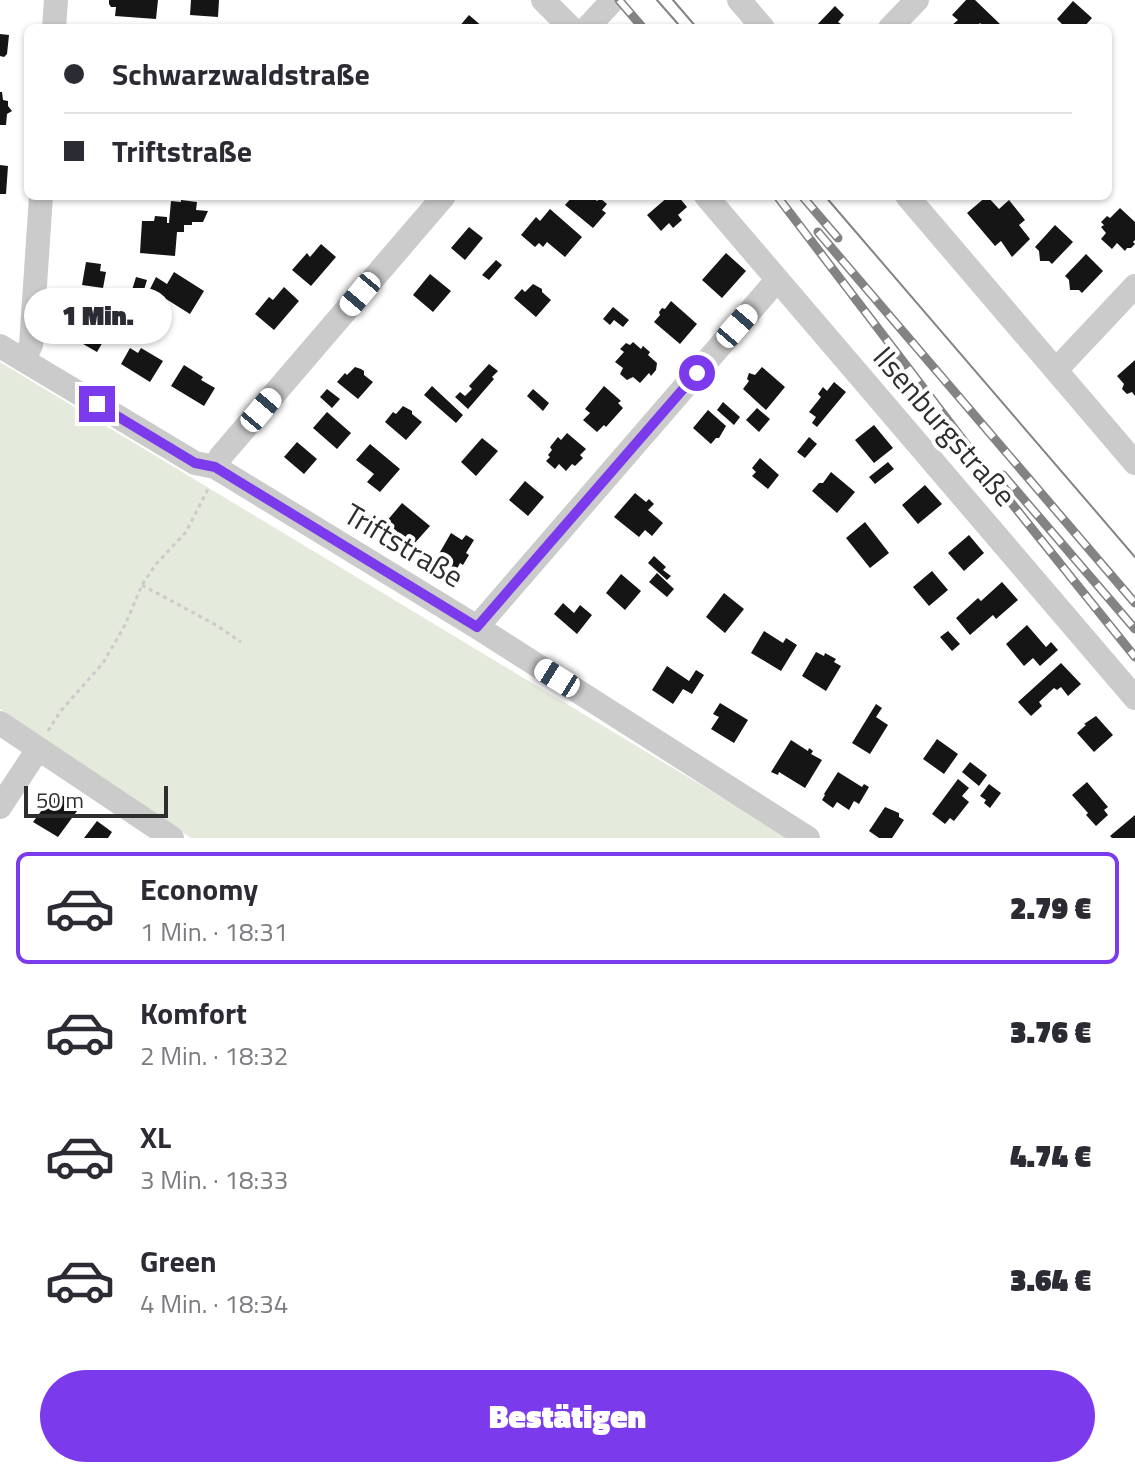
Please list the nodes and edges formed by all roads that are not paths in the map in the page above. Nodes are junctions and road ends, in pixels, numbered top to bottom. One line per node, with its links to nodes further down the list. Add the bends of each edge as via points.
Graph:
1 (56, 0): 6 (street)
2 (543, 0): 7 (street)
3 (613, 0): 8 (street)
4 (739, 0): 9 (street)
5 (917, 0): 10 (street)
6 (54, 24)
7 (567, 24)
8 (591, 24)
9 (760, 24)
10 (894, 24)
11 (41, 200): 18 (street, via 31,345)
12 (441, 200): 21 (street)
13 (709, 200): 15 (street, Ilsenburgstraße)
14 (910, 200): 19 (street)
15 (777, 280): 22 (street); 23 (street, Ilsenburgstraße)
16 (1135, 286): 19 (street)
17 (0, 346): 18 (street, Triftstraße)
18 (23, 360): 21 (street, Triftstraße, via 195,463)
19 (1056, 370): 20 (street)
20 (1135, 463)
21 (215, 467): 22 (street, Triftstraße)
22 (477, 627): 28 (street, Triftstraße)
23 (1135, 698)
24 (0, 723): 25 (street)
25 (38, 749): 26 (street); 27 (street)
26 (0, 807)
27 (172, 838)
28 (808, 838)

